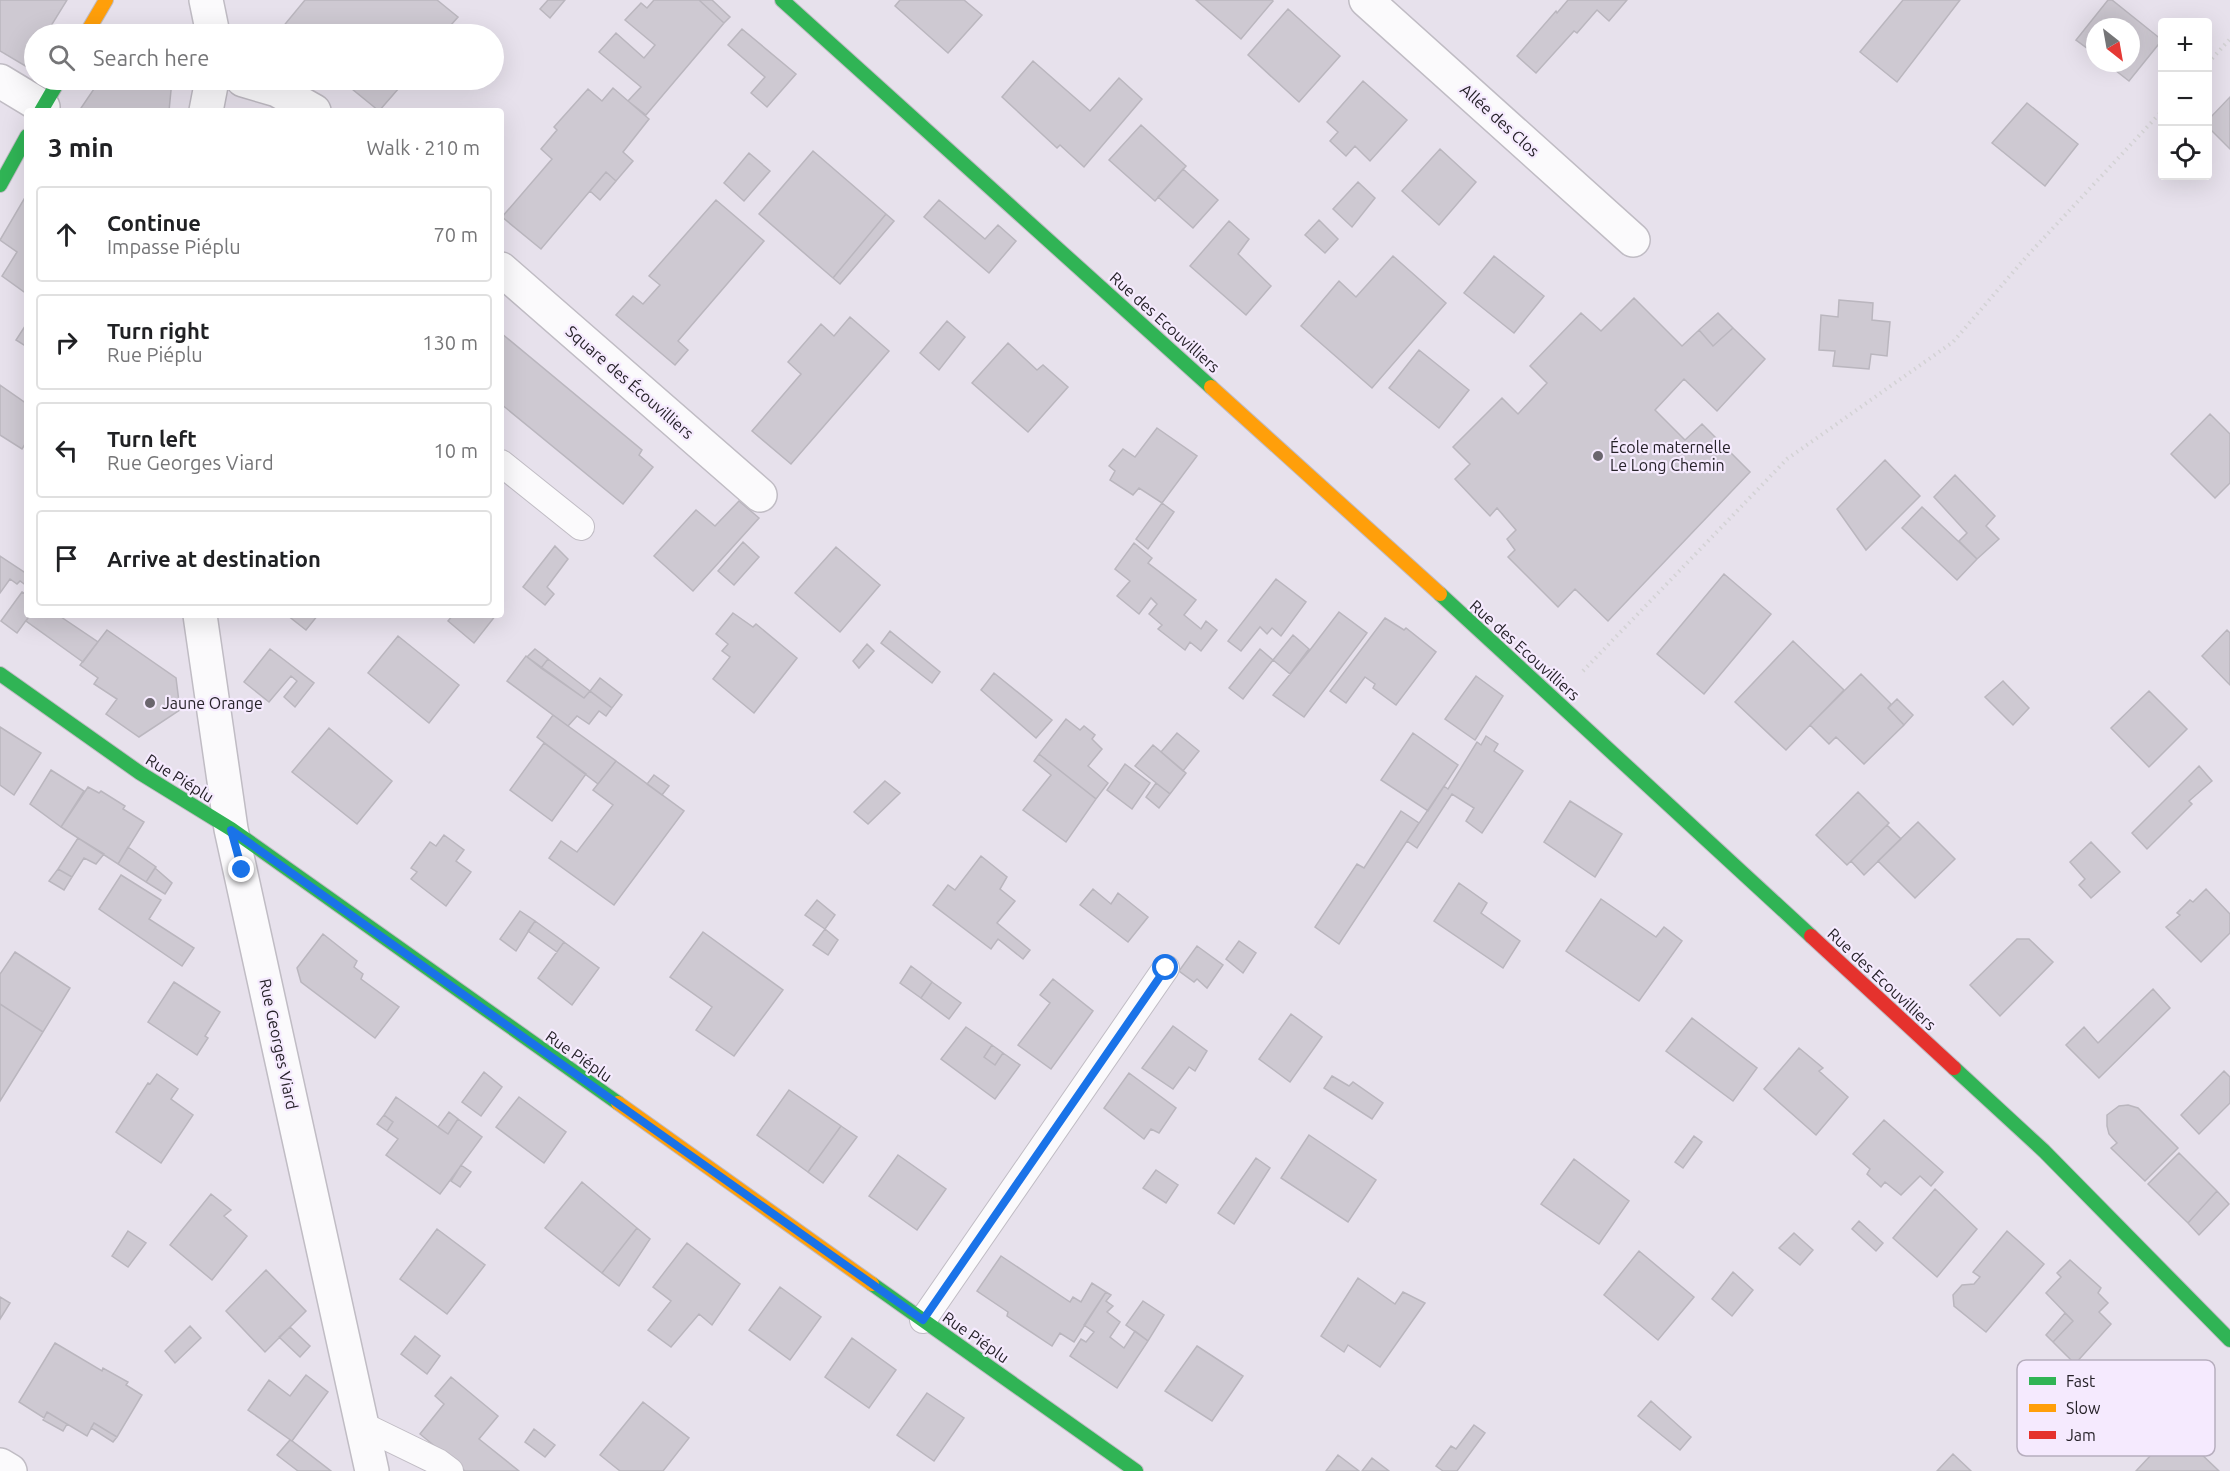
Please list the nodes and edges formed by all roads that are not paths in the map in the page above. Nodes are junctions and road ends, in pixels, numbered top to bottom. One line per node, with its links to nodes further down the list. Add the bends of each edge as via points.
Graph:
1 (106, 0): 5 (street)
2 (206, 0): 6 (street)
3 (782, 0): 23 (street, Rue des Ecouvilliers, via 1556,700 2044,1151)
4 (1366, 0): 13 (street, Allée des Clos)
5 (92, 24)
6 (211, 24)
7 (0, 81): 9 (street)
8 (277, 90): 10 (street)
9 (48, 99)
10 (309, 108)
11 (24, 141): 12 (street)
12 (0, 185)
13 (1633, 240)
14 (504, 272): 16 (street, Square des Écouvilliers)
15 (504, 465): 17 (lane)
16 (759, 495)
17 (581, 527)
18 (200, 618): 20 (street, Rue Georges Viard)
19 (0, 674): 20 (street, Rue Piéplu, via 140,773)
20 (231, 830): 22 (street, Rue Piéplu); 24 (street, Rue Georges Viard)
21 (1166, 968): 22 (lane)
22 (923, 1320): 29 (street, Rue Piéplu)
23 (2230, 1340)
24 (362, 1425): 27 (street, Rue Georges Viard); 28 (lane)
25 (0, 1465): 26 (street)
26 (10, 1471)
27 (372, 1471)
28 (450, 1471)
29 (1136, 1471)

